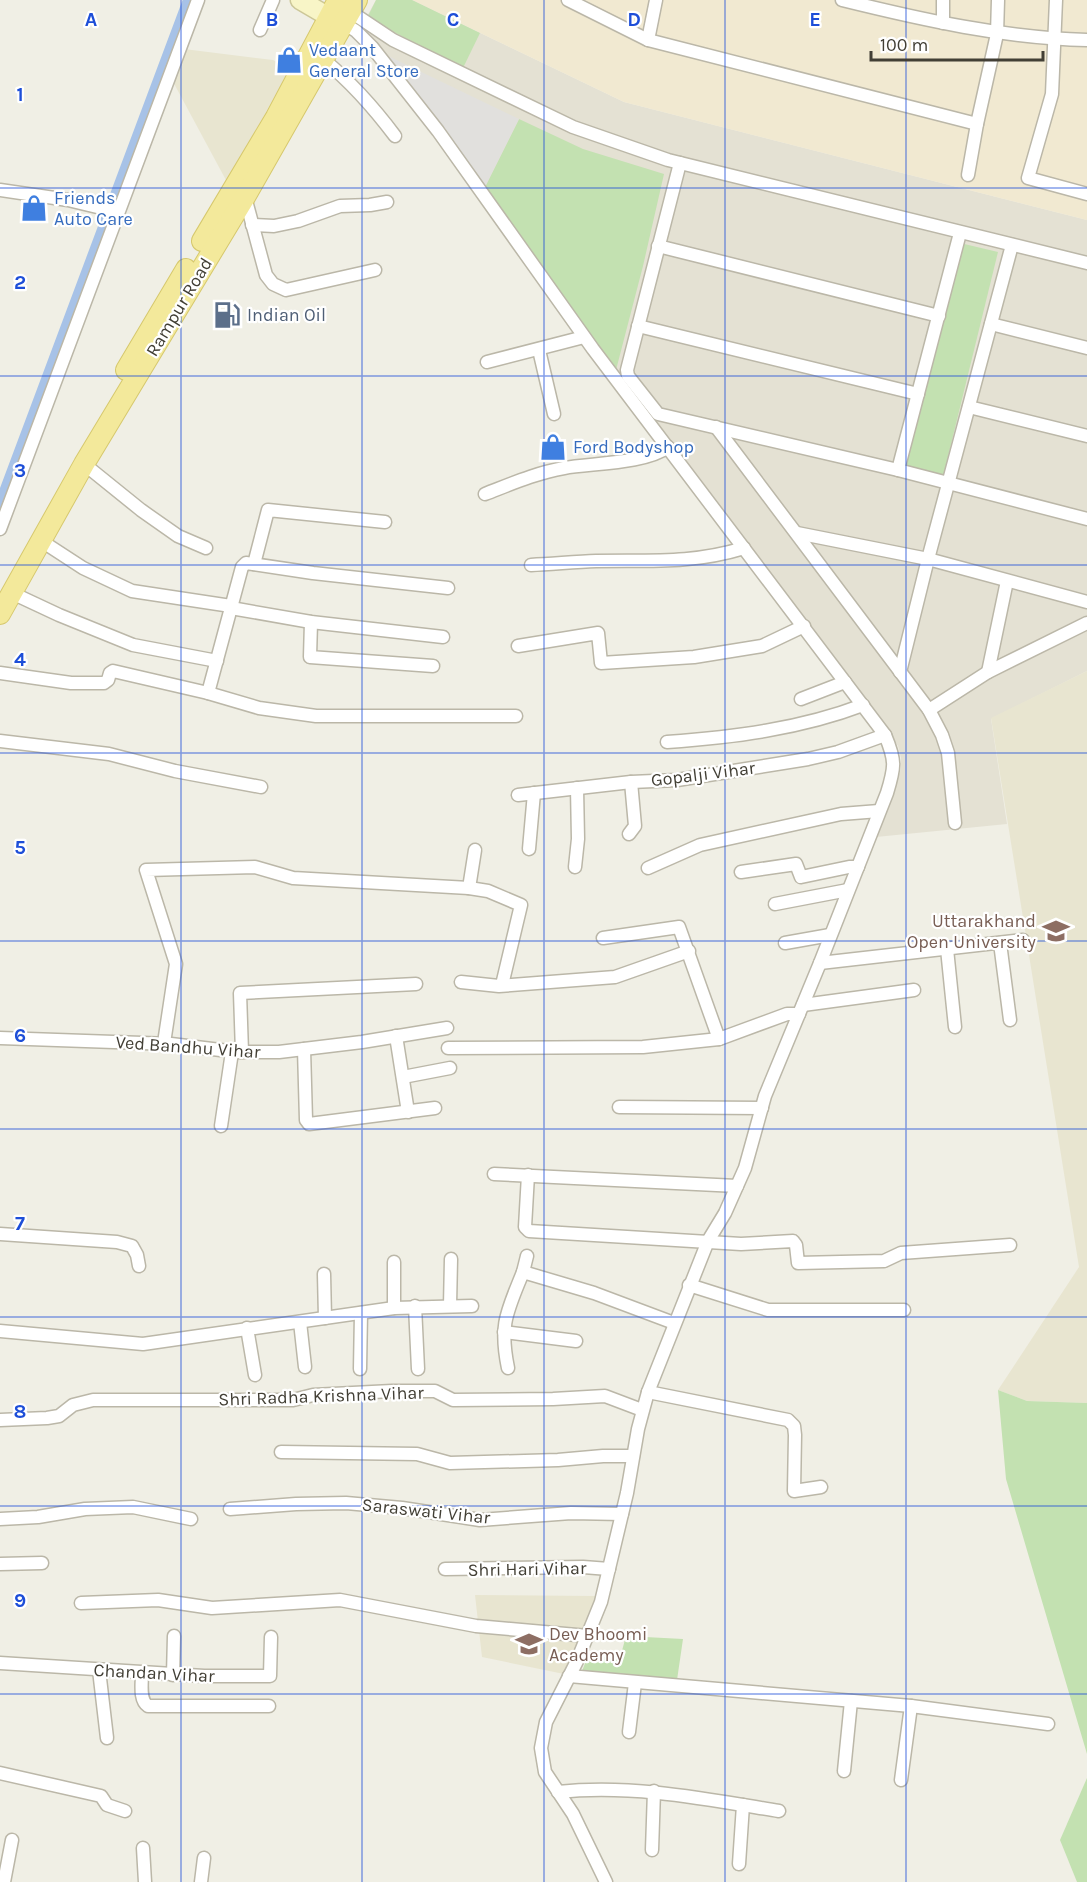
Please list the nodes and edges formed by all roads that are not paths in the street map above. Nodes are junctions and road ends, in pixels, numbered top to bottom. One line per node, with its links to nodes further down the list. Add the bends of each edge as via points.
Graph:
1 (198, 0): 26 (street)
2 (273, 0): 12 (street)
3 (300, 0): 10 (main road)
4 (568, 0): 14 (street)
5 (656, 0): 14 (street)
6 (843, 0): 11 (street)
7 (943, 0): 11 (street)
8 (998, 0): 13 (street)
9 (1056, 0): 15 (street)
10 (344, 11): 17 (main road, Rampur Road); 20 (street, via 393,40 573,127); 36 (street, via 438,131); 62 (main road, via 276,117 74,457)
11 (943, 23): 13 (street)
12 (260, 30)
13 (997, 34): 15 (street); 18 (street)
14 (648, 40): 18 (street)
15 (1056, 40): 16 (street); 23 (street, via 1052,94 1028,178)
16 (1087, 40)
17 (324, 60): 19 (street, via 375,109); 24 (main road, Rampur Road)
18 (977, 124): 21 (street)
19 (395, 136)
20 (680, 163): 28 (street); 30 (street)
21 (968, 176)
22 (0, 190): 26 (street)
23 (1087, 194)
24 (245, 196): 27 (street); 46 (main road, Rampur Road)
25 (387, 202): 27 (street, via 340,206 274,226)
26 (114, 211): 52 (street)
27 (252, 225): 32 (street, via 266,275 286,290)
28 (960, 232): 29 (street); 33 (street)
29 (1012, 245): 31 (street); 34 (street)
30 (658, 246): 33 (street); 35 (street)
31 (1087, 263)
32 (375, 270)
33 (939, 316): 40 (street)
34 (991, 324): 37 (street); 41 (street)
35 (638, 326): 40 (street); 43 (street, via 628,376 658,414)
36 (584, 338): 38 (street); 45 (street)
37 (1087, 348)
38 (539, 350): 39 (street); 42 (street)
39 (487, 362)
40 (918, 394): 47 (street)
41 (969, 407): 44 (street); 48 (street)
42 (554, 414)
43 (716, 427): 47 (street); 53 (street)
44 (1087, 436)
45 (668, 447): 49 (street, via 647,457 530,476); 56 (street)
46 (84, 464): 54 (main road, Rampur Road); 55 (street, via 178,536)
47 (898, 470): 48 (street)
48 (948, 483): 50 (street); 57 (street)
49 (485, 494)
50 (1087, 519)
51 (385, 522): 58 (street, via 268,510)
52 (0, 529)
53 (797, 533): 57 (street); 73 (street)
54 (40, 540): 62 (main road, Rampur Road); 64 (street, via 83,568 132,591)
55 (206, 548)
56 (744, 548): 59 (street, via 676,561); 68 (street)
57 (928, 560): 60 (street); 73 (street)
58 (254, 564): 61 (street); 64 (street, via 242,567)
59 (531, 565)
60 (1007, 581): 63 (street); 74 (street)
61 (448, 588)
62 (6, 590): 65 (main road, Rampur Road); 71 (street, via 133,645)
63 (1087, 602)
64 (231, 607): 66 (street); 71 (street)
65 (0, 614)
66 (311, 622): 69 (street); 72 (street, via 310,657)
67 (1087, 622): 74 (street)
68 (804, 626): 70 (street, via 762,646 694,657 601,663 598,633); 76 (street)
69 (443, 637)
70 (518, 646)
71 (217, 661): 77 (street)
72 (433, 666)
73 (900, 672): 80 (street)
74 (988, 672): 80 (street)
75 (0, 673): 77 (street, via 71,683 104,683 113,671)
76 (845, 682): 78 (street); 79 (street)
77 (208, 693): 81 (street, via 259,708 316,716)
78 (801, 699)
79 (863, 705): 82 (street); 84 (street, via 831,717 735,737)
80 (929, 710): 91 (street, via 948,753)
81 (516, 716)
82 (885, 735): 85 (street, Gopalji Vihar, via 808,759 677,780); 90 (street, via 894,769)
83 (0, 741): 86 (street, via 109,754)
84 (667, 742)
85 (631, 782): 87 (street, Gopalji Vihar); 92 (street, via 635,826)
86 (261, 787)
87 (578, 788): 88 (street, Gopalji Vihar); 95 (street)
88 (534, 793): 89 (street, Gopalji Vihar); 93 (street)
89 (518, 795)
90 (879, 811): 96 (street); 97 (street, via 840,814 700,845)
91 (955, 823)
92 (629, 834)
93 (529, 849)
94 (475, 850): 99 (street)
95 (575, 867)
96 (858, 867): 98 (street, via 801,877 796,864); 100 (street)
97 (648, 868)
98 (741, 872)
99 (469, 888): 112 (street, via 520,904); 121 (street, via 293,879 255,867 146,870 176,964)
100 (848, 890): 101 (street); 102 (street)
101 (775, 904)
102 (830, 934): 105 (street); 109 (street)
103 (603, 938): 108 (street, via 679,927)
104 (1023, 940): 106 (street)
105 (785, 943)
106 (1000, 943): 107 (street); 115 (street)
107 (947, 949): 109 (street); 116 (street)
108 (688, 951): 112 (street, via 615,977); 120 (street)
109 (820, 963): 114 (street)
110 (461, 982): 112 (street)
111 (416, 984): 124 (street, via 240,993)
112 (502, 985)
113 (914, 990): 114 (street)
114 (801, 1010): 120 (street); 129 (street)
115 (1010, 1020)
116 (955, 1027)
117 (447, 1028): 118 (street, Ved Bandhu Vihar)
118 (396, 1036): 123 (street, Ved Bandhu Vihar); 126 (street)
119 (0, 1038): 121 (street, Ved Bandhu Vihar)
120 (718, 1039): 122 (street, via 643,1047)
121 (164, 1043): 124 (street, Ved Bandhu Vihar)
122 (448, 1048)
123 (304, 1049): 124 (street, Ved Bandhu Vihar); 130 (street, via 307,1123)
124 (237, 1052): 131 (street)
125 (450, 1068): 126 (street)
126 (403, 1077): 130 (street)
127 (619, 1107): 129 (street)
128 (435, 1108): 130 (street)
129 (762, 1108): 134 (street)
130 (408, 1112)
131 (221, 1126)
132 (494, 1174): 133 (street)
133 (528, 1175): 134 (street); 136 (street, via 525,1227 529,1232)
134 (737, 1186): 136 (street)
135 (0, 1234): 141 (street, via 117,1242 132,1246)
136 (708, 1241): 137 (street, via 793,1241 798,1263 885,1261 901,1253); 144 (street)
137 (1010, 1245)
138 (526, 1256): 142 (street)
139 (451, 1259): 145 (street)
140 (394, 1262): 148 (street)
141 (139, 1266)
142 (524, 1272): 153 (street); 156 (street, via 505,1317)
143 (324, 1274): 151 (street)
144 (689, 1285): 149 (street, via 768,1310); 153 (street)
145 (450, 1305): 146 (street); 147 (street)
146 (415, 1306): 148 (street); 161 (street)
147 (472, 1306)
148 (394, 1308): 150 (street)
149 (904, 1310)
150 (361, 1313): 151 (street); 160 (street)
151 (325, 1318): 152 (street)
152 (300, 1322): 154 (street); 158 (street)
153 (674, 1323): 163 (street)
154 (247, 1328): 155 (street, via 143,1344); 162 (street)
155 (0, 1331)
156 (504, 1332): 157 (street); 159 (street)
157 (576, 1341)
158 (305, 1367)
159 (508, 1368)
160 (360, 1369)
161 (418, 1369)
162 (255, 1375)
163 (648, 1392): 164 (street); 168 (street, via 788,1420 795,1435 794,1491)
164 (642, 1410): 165 (street, Shri Radha Krishna Vihar, via 605,1396 453,1400 435,1391 392,1391 313,1395 293,1400 93,1400 73,1405 59,1416); 167 (street)
165 (0, 1420)
166 (281, 1452): 167 (street, via 417,1454 450,1463)
167 (633, 1456): 170 (street)
168 (821, 1487)
169 (230, 1509): 170 (street, Saraswati Vihar, via 346,1503 480,1520 571,1513)
170 (622, 1514): 176 (street)
171 (0, 1519): 172 (street, via 133,1507)
172 (191, 1519)
173 (42, 1563): 174 (street)
174 (0, 1564)
175 (445, 1569): 176 (street, Shri Hari Vihar)
176 (609, 1569): 179 (street)
177 (81, 1603): 179 (street, via 158,1600 212,1608 340,1600 476,1626)
178 (174, 1636): 184 (street)
179 (588, 1636): 185 (street)
180 (271, 1637): 184 (street, Chandan Vihar, via 270,1676)
181 (0, 1664): 182 (street, Chandan Vihar)
182 (99, 1670): 183 (street, Chandan Vihar); 192 (street)
183 (142, 1673): 184 (street, Chandan Vihar); 188 (street, via 142,1699 148,1706)
184 (173, 1675)
185 (569, 1676): 186 (street); 197 (street, via 546,1722 541,1748 545,1772)
186 (635, 1683): 187 (street); 191 (street)
187 (851, 1701): 189 (street); 193 (street)
188 (269, 1706)
189 (911, 1706): 190 (street); 195 (street)
190 (1048, 1724)
191 (629, 1732)
192 (107, 1738)
193 (844, 1770)
194 (0, 1773): 200 (street, via 101,1796 107,1805)
195 (901, 1779)
196 (654, 1791): 197 (street, via 592,1788); 198 (street); 203 (street)
197 (558, 1792): 209 (street)
198 (743, 1805): 199 (street); 205 (street)
199 (779, 1811)
200 (125, 1812)
201 (12, 1840): 206 (street)
202 (143, 1848): 207 (street)
203 (652, 1850)
204 (204, 1858): 208 (street)
205 (738, 1864)
206 (4, 1882)
207 (145, 1882)
208 (201, 1882)
209 (606, 1882)

